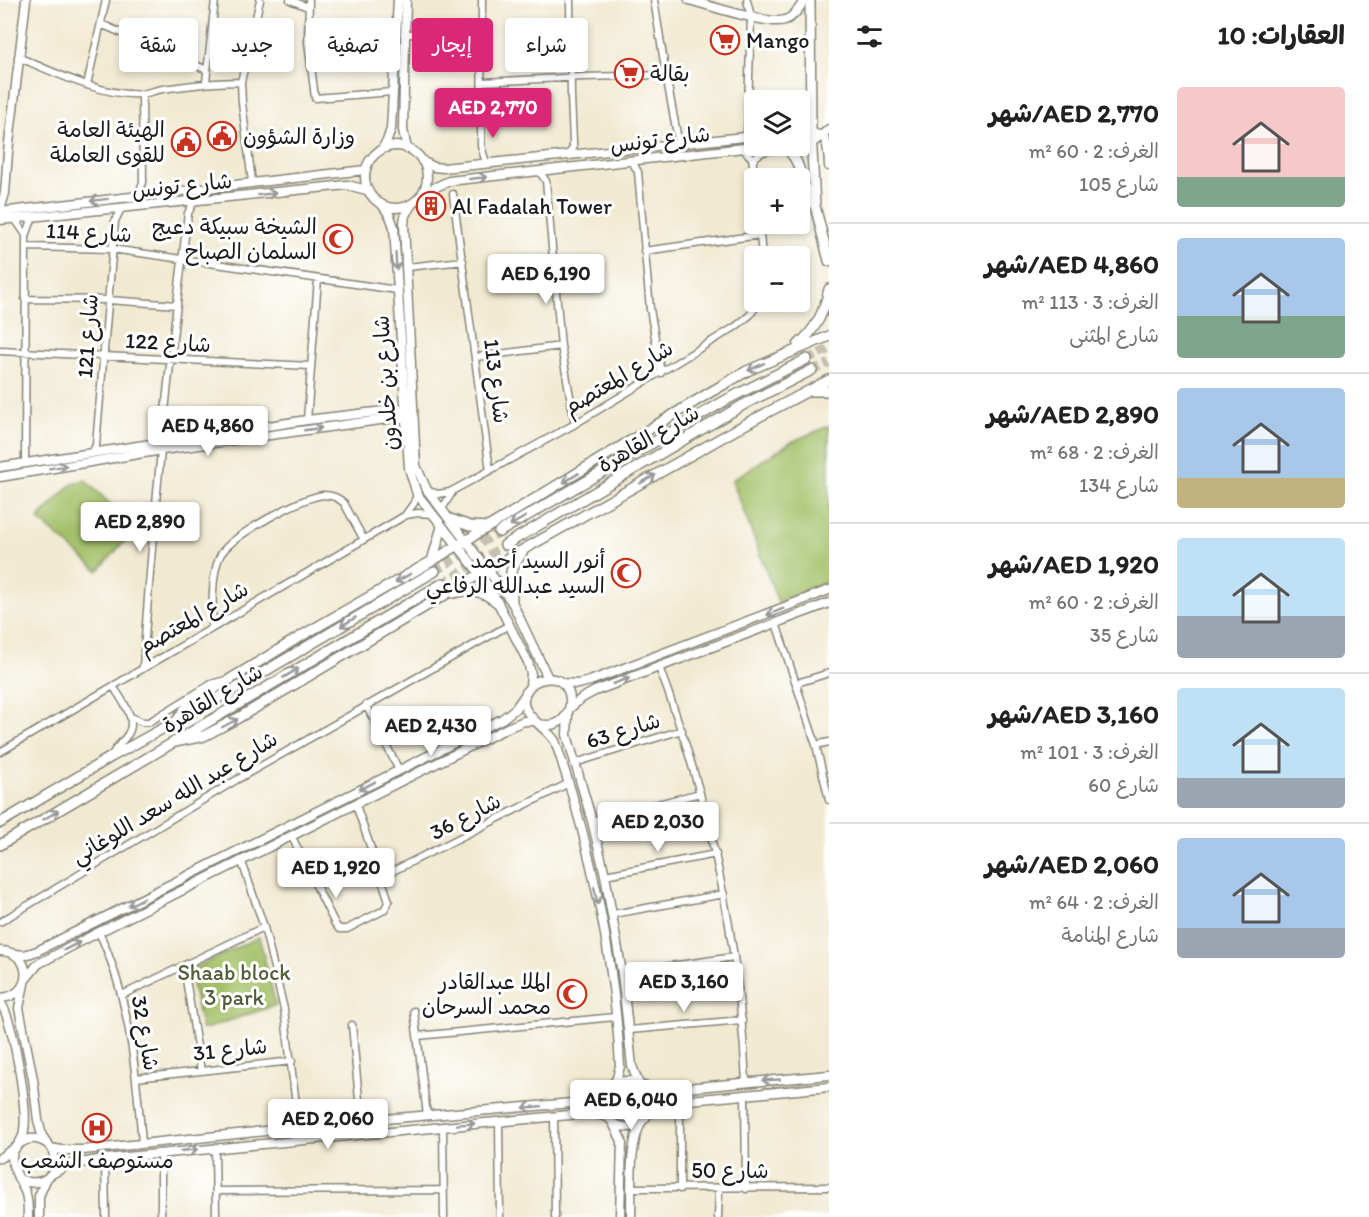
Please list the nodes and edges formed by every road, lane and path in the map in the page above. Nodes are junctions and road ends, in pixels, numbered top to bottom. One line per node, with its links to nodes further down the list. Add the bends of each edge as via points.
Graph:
1 (26, 0): 22 (street)
2 (106, 0): 19 (street)
3 (215, 0): 23 (street)
4 (260, 0): 28 (street)
5 (290, 0): 15 (street)
6 (398, 0): 34 (street)
7 (406, 0): 20 (street)
8 (482, 0): 18 (street)
9 (570, 0): 26 (street)
10 (654, 0): 25 (street)
11 (689, 0): 16 (street)
12 (747, 0): 16 (street); 17 (street)
13 (804, 0): 17 (street, via 784,21)
14 (810, 0): 31 (main road)
15 (308, 3): 34 (street, via 315,98)
16 (740, 14): 17 (street)
17 (752, 17): 32 (street)
18 (482, 18)
19 (101, 24): 23 (street); 30 (street)
20 (404, 34): 21 (street); 43 (street, via 403,130)
21 (412, 34)
22 (18, 57): 30 (street); 45 (street)
23 (207, 70): 27 (street)
24 (482, 72): 29 (street)
25 (666, 75): 26 (street); 42 (street)
26 (571, 77): 29 (street); 40 (street)
27 (206, 82): 28 (street); 35 (street)
28 (241, 82): 67 (street)
29 (482, 82): 55 (street, via 482,153)
30 (87, 85): 35 (street)
31 (812, 86): 33 (main road); 37 (main road)
32 (751, 90)
33 (810, 91)
34 (392, 92): 46 (street, via 391,129)
35 (142, 94): 66 (street)
36 (829, 129): 38 (street)
37 (811, 132): 38 (street); 41 (main road)
38 (823, 136): 41 (street); 57 (street)
39 (744, 138): 42 (street, شارع تونس)
40 (573, 142): 47 (street); 48 (street)
41 (811, 142): 79 (main road)
42 (683, 144): 47 (street, شارع تونس); 49 (street, via 688,146 687,151)
43 (407, 148): 46 (street); 52 (street)
44 (742, 148): 49 (street, شارع تونس); 54 (street)
45 (4, 150): 70 (street)
46 (381, 150): 60 (street)
47 (584, 154): 48 (street, شارع تونس)
48 (568, 155): 55 (street, شارع تونس)
49 (669, 157): 51 (street, شارع تونس)
50 (796, 158): 54 (street, via 777,150 760,152); 79 (main road)
51 (646, 160): 53 (street, شارع تونس); 62 (street)
52 (422, 161): 56 (street, شارع تونس, via 438,168); 71 (street, via 427,177)
53 (632, 161): 59 (street, شارع تونس); 62 (street)
54 (753, 161): 58 (street)
55 (486, 163): 56 (street, شارع تونس)
56 (465, 165): 64 (street, via 454,171)
57 (829, 166)
58 (754, 168)
59 (555, 169): 61 (street, شارع تونس); 65 (street)
60 (365, 170): 63 (street, شارع تونس); 69 (street)
61 (539, 171): 64 (street, شارع تونس, one-way to 61); 65 (street)
62 (638, 172): 93 (street)
63 (310, 177): 67 (street, شارع تونس); 68 (street, via 316,183)
64 (458, 180): 71 (street, شارع تونس)
65 (546, 181): 106 (street)
66 (143, 182): 72 (street); 74 (street)
67 (252, 182): 72 (street, شارع تونس)
68 (308, 190): 69 (street, شارع تونس, via 347,185); 75 (street, شارع تونس, one-way to 68)
69 (367, 190): 78 (street)
70 (5, 193): 82 (street); 84 (street)
71 (423, 193): 77 (street)
72 (151, 194): 74 (street, شارع تونس)
73 (453, 194): 95 (street, شارع 113)
74 (138, 196): 84 (street, شارع تونس, one-way to 84)
75 (194, 202): 76 (street, شارع تونس); 83 (street)
76 (182, 203): 80 (street, شارع تونس); 83 (street)
77 (412, 204): 78 (street, via 395,209); 97 (street, شارع بن خلدون, via 404,221)
78 (383, 206): 100 (street, شارع بن خلدون, one-way to 100, via 394,227)
79 (814, 206): 96 (main road)
80 (121, 209): 81 (street, شارع تونس); 87 (street, شارع 121)
81 (108, 210): 85 (street, شارع تونس); 87 (street)
82 (0, 211): 84 (street, شارع تونس)
83 (188, 213): 94 (street)
84 (16, 214): 85 (street, شارع تونس); 86 (street, شارع تونس); 89 (street)
85 (33, 217): 89 (street)
86 (0, 220)
87 (115, 221): 92 (street, شارع 121)
88 (760, 235): 90 (street); 93 (street)
89 (26, 236): 91 (street)
90 (761, 246)
91 (27, 247): 92 (street, شارع 114); 101 (street)
92 (112, 249): 94 (street, شارع 114); 102 (street, شارع 121)
93 (644, 251): 116 (street)
94 (182, 259): 98 (street, شارع 114); 103 (street)
95 (463, 261): 97 (street); 111 (street, شارع 113)
96 (829, 261)
97 (407, 267): 120 (street, شارع بن خلدون)
98 (318, 279): 100 (street, شارع 114); 114 (street)
99 (829, 289): 107 (main road, via 818,323)
100 (398, 290): 120 (street, شارع بن خلدون)
101 (25, 299): 102 (street); 109 (street)
102 (109, 300): 103 (street); 110 (street, شارع 121)
103 (177, 304): 113 (street)
104 (752, 312): 116 (street, شارع المعتصم)
105 (829, 336): 107 (main road)
106 (561, 346): 111 (street); 122 (street)
107 (792, 350): 137 (main road, one-way to 137, via 728,382)
108 (0, 351): 109 (street, شارع 122)
109 (24, 352): 110 (street, شارع 122); 125 (street)
110 (105, 357): 113 (street, شارع 122); 124 (street, شارع 121)
111 (476, 357): 127 (street, شارع 113)
112 (807, 359): 138 (main road, شارع القاهرة, one-way to 138, via 728,399)
113 (171, 360): 114 (street, شارع 122); 123 (street)
114 (311, 366): 121 (street)
115 (812, 370): 141 (main road, شارع القاهرة, via 717,420)
116 (661, 373): 122 (street, شارع المعتصم)
117 (829, 380): 118 (main road)
118 (806, 391): 119 (main road); 143 (main road, one-way to 118)
119 (829, 391)
120 (409, 412): 121 (street); 123 (street, one-way to 120); 129 (street, شارع بن خلدون, via 416,466); 131 (street, شارع بن خلدون, via 410,474)
121 (307, 420): 123 (street)
122 (575, 424): 127 (street, شارع المعتصم)
123 (163, 446): 124 (street); 128 (street, one-way to 123); 159 (street)
124 (93, 453): 125 (street)
125 (25, 463): 126 (street)
126 (0, 467)
127 (490, 471): 130 (street, شارع المعتصم)
128 (0, 477)
129 (427, 490): 130 (street, شارع المعتصم, via 442,494); 132 (street, شارع بن خلدون)
130 (454, 490): 132 (street, شارع المعتصم)
131 (417, 494): 133 (street, شارع بن خلدون); 134 (street)
132 (442, 509): 135 (street, شارع بن خلدون)
133 (432, 514): 134 (street, شارع المعتصم); 136 (street, شارع بن خلدون)
134 (406, 515): 139 (street, شارع المعتصم)
135 (450, 519): 137 (main road); 140 (street, شارع بن خلدون)
136 (442, 527): 142 (street, شارع بن خلدون); 144 (main road)
137 (488, 527): 140 (main road)
138 (500, 532)
139 (363, 538): 154 (street, شارع المعتصم); 154 (street, via 346,505 334,496 318,496 281,511 229,545 220,556 215,571)
140 (467, 540): 142 (main road); 145 (street, شارع بن خلدون)
141 (506, 545)
142 (458, 546): 144 (main road); 145 (street, شارع بن خلدون)
143 (525, 549): 145 (main road); 149 (main road, via 511,571)
144 (433, 566): 163 (main road, one-way to 163, via 303,635); 175 (main road, شارع القاهرة, one-way to 175)
145 (484, 572): 148 (main road); 149 (street); 150 (street)
146 (442, 583): 179 (main road, شارع القاهرة, one-way to 146)
147 (829, 590): 155 (street, one-way to 155)
148 (444, 596): 150 (main road, via 473,590); 179 (main road, one-way to 148, via 204,736 223,726)
149 (512, 602): 157 (street)
150 (498, 603): 153 (street)
151 (829, 603): 152 (street)
152 (776, 623): 156 (street); 166 (street)
153 (509, 626): 158 (street); 171 (street, شارع عبد الله سعد اللوغاني)
154 (212, 627): 159 (street, شارع المعتصم)
155 (702, 640): 156 (street, via 700,647); 164 (street)
156 (706, 649): 160 (street)
157 (538, 656): 158 (street, via 534,662); 162 (street)
158 (528, 662): 168 (street)
159 (143, 667): 167 (street, شارع المعتصم)
160 (659, 667): 169 (street, one-way to 160); 178 (street)
161 (829, 673): 166 (street)
162 (548, 678): 165 (street); 168 (street)
163 (230, 680): 173 (street, via 211,684 149,722); 175 (main road, via 194,701)
164 (594, 680): 165 (street); 169 (street, via 591,686)
165 (562, 683): 172 (street, via 570,695)
166 (797, 683): 182 (street)
167 (113, 686): 173 (street); 185 (street, شارع المعتصم)
168 (530, 686): 170 (street)
169 (596, 691): 172 (street)
170 (525, 695): 174 (street); 176 (street, via 525,710)
171 (366, 705): 191 (street); 210 (street, شارع عبد الله سعد اللوغاني)
172 (569, 710): 176 (street, via 559,722); 180 (street)
173 (131, 717): 187 (street, via 129,733)
174 (502, 719): 177 (street, via 508,722); 183 (street)
175 (176, 722): 187 (main road, شارع القاهرة)
176 (537, 722): 177 (street); 184 (street)
177 (507, 728): 188 (street)
178 (682, 730): 189 (street, شارع 63); 193 (street)
179 (175, 742): 199 (main road, شارع القاهرة, one-way to 179)
180 (569, 742): 184 (street, via 561,739); 189 (street)
181 (829, 742): 182 (street)
182 (816, 745): 194 (street)
183 (446, 747): 186 (street); 188 (street)
184 (557, 747): 192 (street)
185 (0, 752)
186 (431, 754): 190 (street); 191 (street)
187 (111, 758): 197 (main road, شارع القاهرة)
188 (448, 758): 190 (street)
189 (575, 763): 196 (street)
190 (435, 765): 195 (street)
191 (399, 770): 204 (street, one-way to 204)
192 (569, 783): 203 (street, شارع 36); 223 (street, one-way to 223, via 599,908)
193 (700, 793): 196 (street); 200 (street)
194 (829, 800)
195 (356, 805): 198 (street); 203 (street)
196 (592, 821): 202 (street)
197 (0, 823)
198 (292, 837): 201 (street); 203 (street, via 339,929 347,929 387,908 389,901)
199 (1, 845)
200 (716, 854): 202 (street); 207 (street)
201 (242, 862): 206 (street); 211 (street)
202 (605, 875): 209 (street)
203 (381, 878)
204 (176, 882): 205 (street); 206 (street, via 170,890)
205 (154, 893): 208 (street, via 162,896); 213 (street, one-way to 213)
206 (178, 893): 208 (street)
207 (724, 894): 209 (street); 215 (street)
208 (159, 902): 212 (street)
209 (613, 914): 218 (street)
210 (0, 922)
211 (264, 927): 217 (street); 232 (street)
212 (99, 932): 216 (street, one-way to 212); 220 (street, شارع 32)
213 (42, 949): 214 (street, via 31,954); 216 (street, via 39,957)
214 (5, 950): 219 (street, via 24,965)
215 (734, 957): 218 (street); 225 (street)
216 (46, 960): 219 (street)
217 (184, 967): 220 (street); 233 (street)
218 (622, 973): 228 (street)
219 (24, 982): 221 (street, via 16,994); 224 (street, via 19,1000)
220 (122, 995): 236 (street, شارع 32)
221 (0, 1000): 226 (street)
222 (414, 1011): 229 (street)
223 (615, 1017): 229 (street); 231 (street)
224 (21, 1018): 226 (street, via 14,1016); 250 (street)
225 (742, 1020): 228 (street); 238 (street)
226 (9, 1021): 253 (street, via 19,1066)
227 (352, 1025): 256 (street)
228 (629, 1030): 230 (street)
229 (417, 1036): 249 (street)
230 (631, 1056): 231 (street, via 625,1060); 239 (street)
231 (620, 1057): 241 (street, via 619,1074)
232 (292, 1061): 233 (street, شارع 31); 260 (street)
233 (201, 1071): 236 (street, شارع 31)
234 (829, 1075): 235 (street)
235 (815, 1077): 237 (street); 242 (street)
236 (136, 1078): 265 (street, شارع 32)
237 (798, 1079): 238 (street, one-way to 238); 243 (street, via 802,1084)
238 (746, 1082): 239 (street, via 664,1090)
239 (641, 1085): 241 (street, via 625,1080); 247 (street, via 650,1097)
240 (829, 1087): 242 (street)
241 (610, 1088): 246 (street); 255 (street, via 604,1104)
242 (814, 1089): 243 (street)
243 (799, 1090): 244 (street)
244 (745, 1095): 245 (street); 285 (street)
245 (680, 1101): 247 (street, via 660,1104); 283 (street)
246 (584, 1102): 248 (street); 249 (street, one-way to 249)
247 (650, 1111): 258 (street)
248 (583, 1113): 251 (street); 255 (street, via 597,1113)
249 (427, 1115): 252 (street)
250 (38, 1116): 253 (street, via 32,1121); 269 (street)
251 (554, 1116): 257 (street); 295 (street)
252 (405, 1117): 254 (street); 261 (street, via 401,1125)
253 (24, 1119): 267 (street, via 24,1133)
254 (384, 1119): 256 (street); 263 (street, via 388,1122)
255 (610, 1120): 258 (street, via 627,1127); 270 (street, via 620,1134)
256 (361, 1121): 260 (street)
257 (499, 1122): 259 (street, one-way to 257); 294 (street)
258 (641, 1123): 272 (street)
259 (443, 1126): 261 (street); 286 (street)
260 (299, 1128): 262 (street)
261 (405, 1129): 263 (street)
262 (263, 1131): 264 (street); 266 (street, via 261,1138)
263 (385, 1131): 266 (street)
264 (246, 1133): 265 (street); 268 (street, via 251,1138)
265 (142, 1143): 273 (street)
266 (265, 1143): 268 (street)
267 (17, 1145): 269 (street, via 33,1138); 275 (street); 279 (street, via 10,1163)
268 (246, 1145): 271 (street)
269 (49, 1146): 273 (street); 280 (street, via 55,1162)
270 (622, 1147): 272 (street, via 629,1143); 296 (street)
271 (215, 1148): 274 (street, one-way to 271); 287 (street)
272 (633, 1149): 282 (street)
273 (83, 1150): 277 (street)
274 (160, 1153): 276 (street); 291 (street)
275 (0, 1158)
276 (105, 1159): 277 (street); 290 (street)
277 (83, 1161): 280 (street)
278 (0, 1162): 279 (street)
279 (15, 1175): 280 (street, via 32,1184); 288 (street, via 26,1194)
280 (48, 1177): 289 (street, via 40,1192)
281 (829, 1187): 285 (street, شارع 50)
282 (632, 1188): 283 (street, شارع 50); 297 (street)
283 (680, 1189): 284 (street, شارع 50)
284 (719, 1189): 285 (street, شارع 50); 298 (street)
285 (746, 1189)
286 (444, 1190): 287 (street); 293 (street)
287 (216, 1191): 292 (street)
288 (28, 1212): 289 (street, via 34,1204)
289 (39, 1213)
290 (106, 1217)
291 (161, 1217)
292 (216, 1217)
293 (444, 1217)
294 (500, 1217)
295 (555, 1217)
296 (620, 1217)
297 (631, 1217)
298 (718, 1217)

